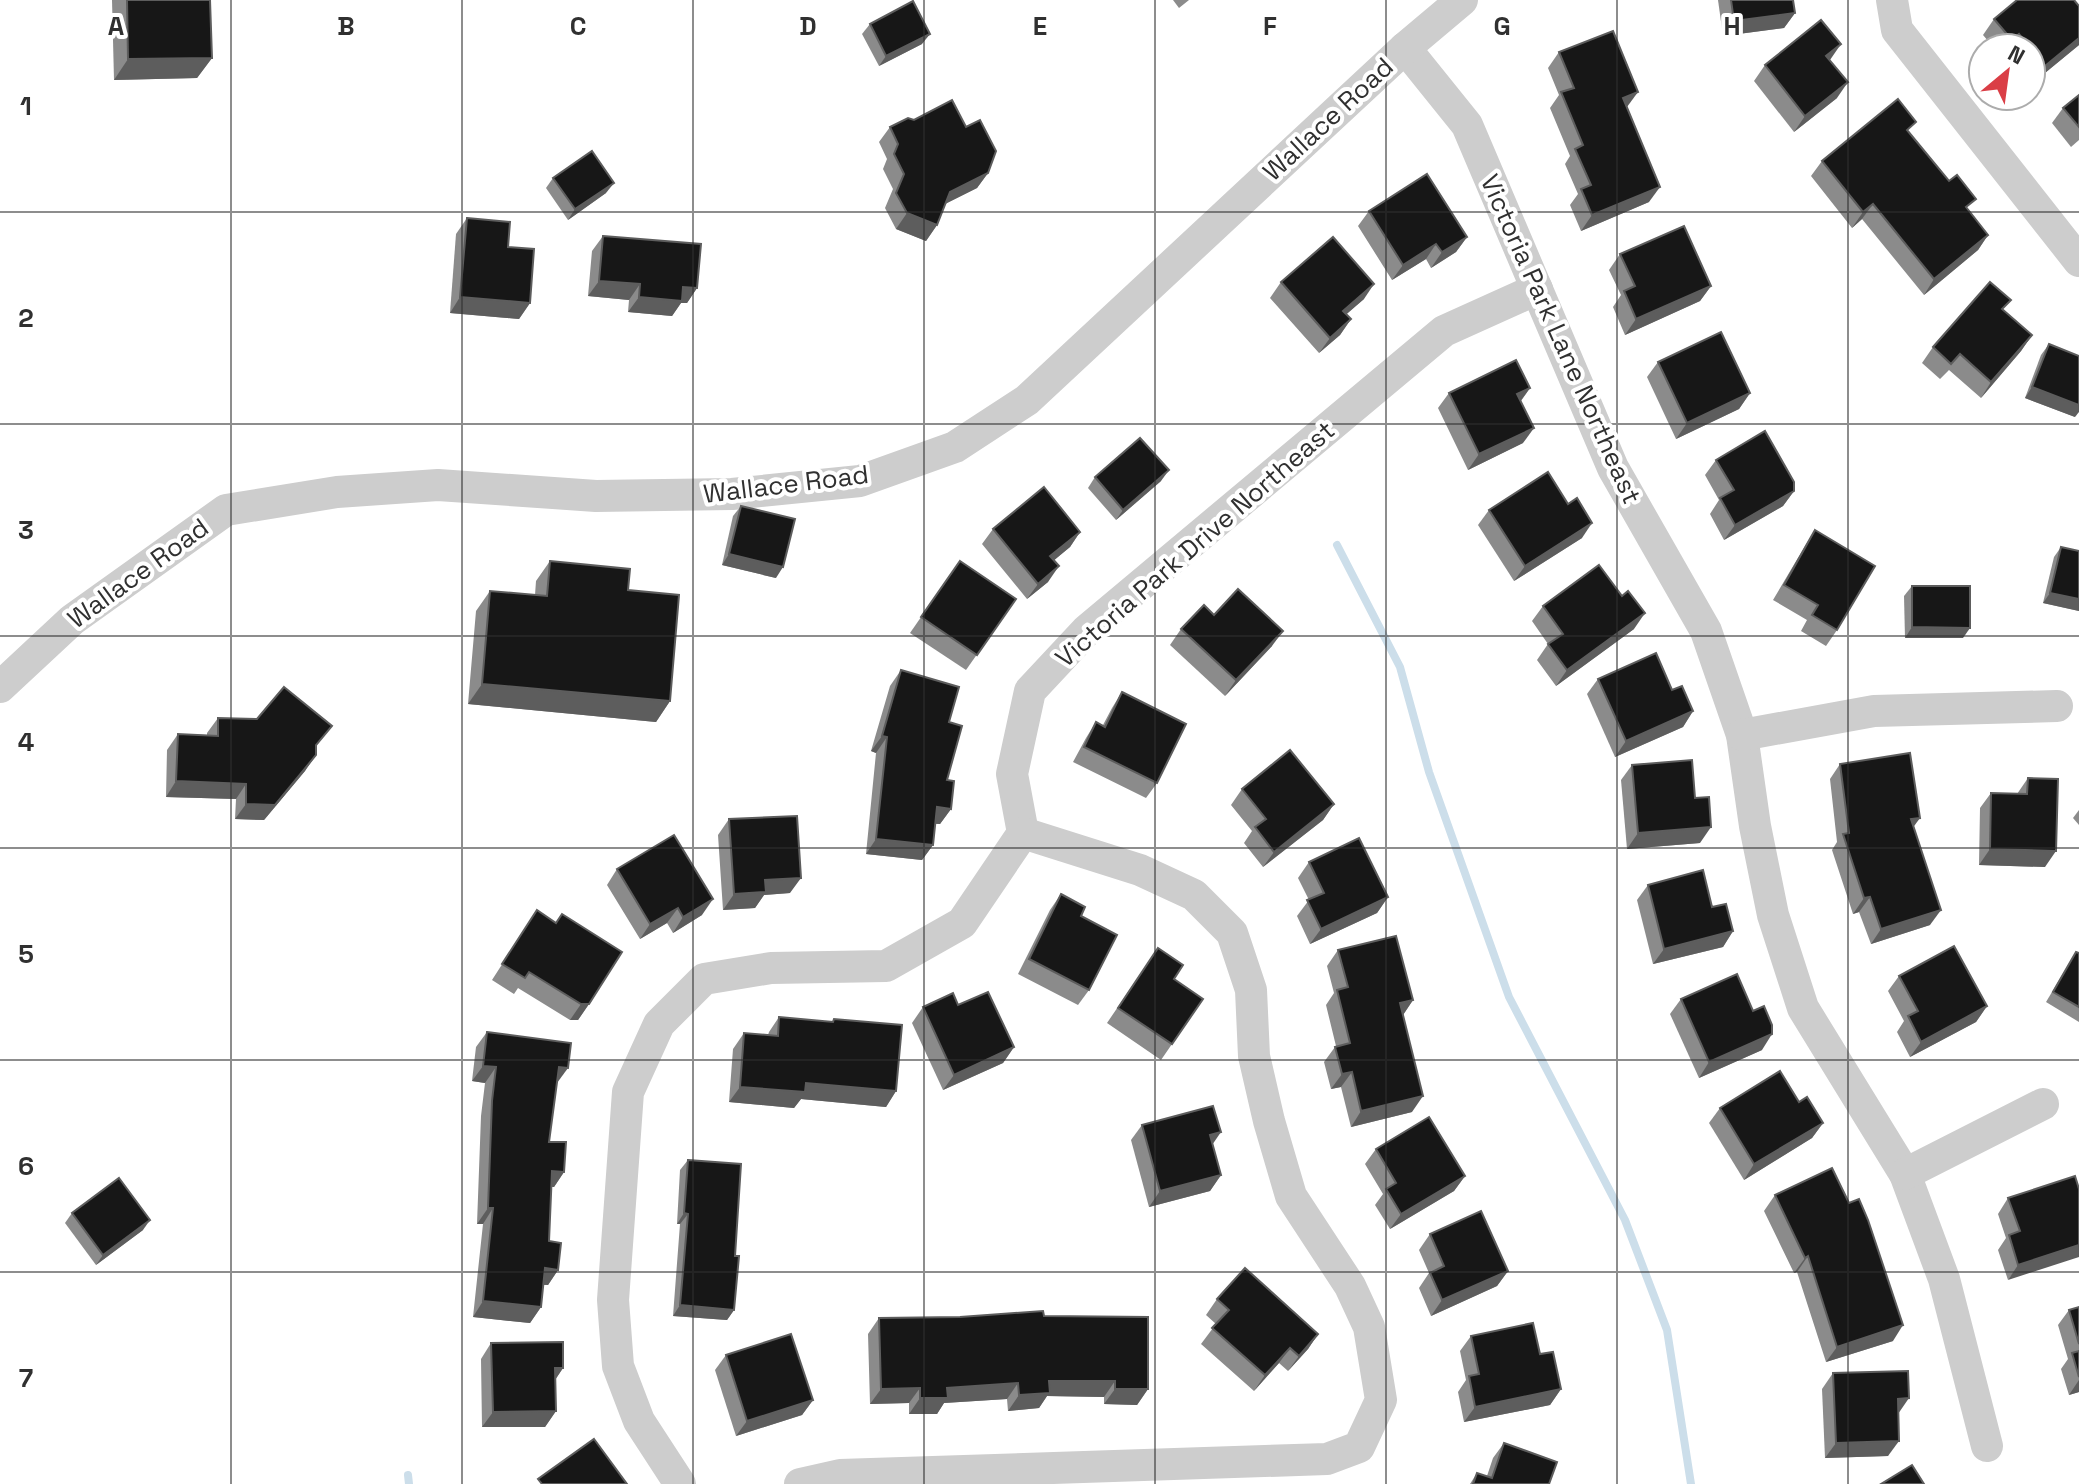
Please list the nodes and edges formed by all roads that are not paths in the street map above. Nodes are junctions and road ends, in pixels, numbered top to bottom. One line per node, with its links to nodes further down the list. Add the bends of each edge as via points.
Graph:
1 (1462, 0): 3 (street, Wallace Road)
2 (1892, 0): 4 (street, via 1897,30)
3 (1405, 48): 5 (street, Victoria Park Lane Northeast, via 1467,125); 6 (street, Wallace Road, via 1027,400 955,447 860,481 732,494 596,496 438,485 337,492 226,510 72,620)
4 (2079, 261)
5 (1537, 289): 8 (street, Victoria Park Lane Northeast, via 1613,468 1706,631); 9 (street, Victoria Park Drive Northeast, via 1444,331 1087,630 1030,691 1012,774)
6 (0, 687)
7 (2057, 706): 8 (street, via 1874,711)
8 (1742, 735): 11 (street, Victoria Park Lane Northeast, via 1773,915 1803,1008)
9 (1023, 833): 13 (street, via 962,923 886,966 771,968 704,979 659,1024 628,1092 613,1300 618,1366 639,1421); 14 (street, via 1140,870 1194,895 1232,933 1251,990 1254,1056 1291,1196 1350,1286 1369,1327 1381,1400 1359,1447 1327,1459 840,1475)
10 (2043, 1104): 11 (street)
11 (1905, 1174): 12 (street, Victoria Park Lane Northeast, via 1944,1279)
12 (1987, 1446)
13 (680, 1484)
14 (800, 1484)

